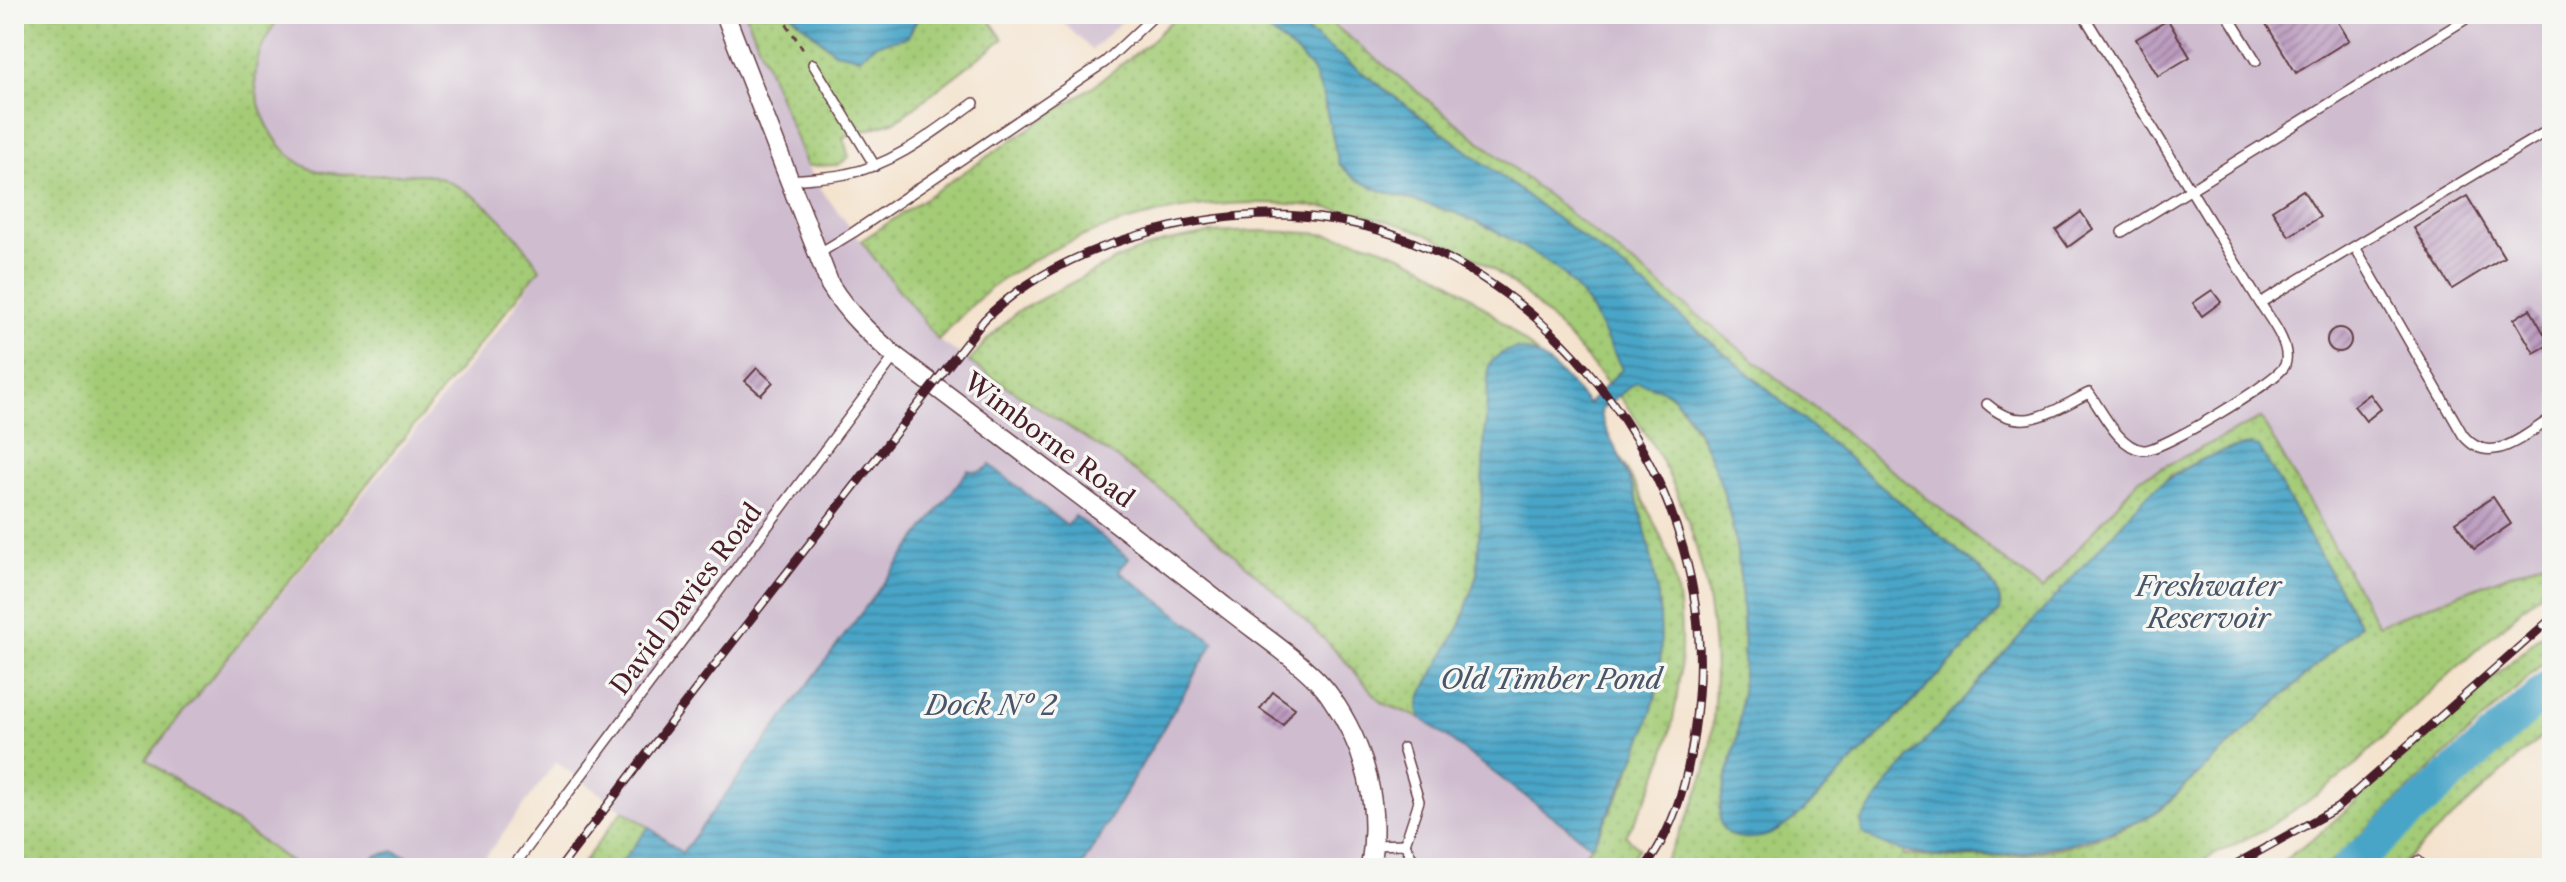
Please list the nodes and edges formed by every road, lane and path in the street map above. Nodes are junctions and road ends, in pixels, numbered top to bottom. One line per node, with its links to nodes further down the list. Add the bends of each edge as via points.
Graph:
1 (725, 14): 15 (street, Wimborne Road)
2 (780, 14): 11 (path)
3 (1156, 14): 19 (lane, via 1105,62)
4 (2099, 14): 8 (lane)
5 (2227, 14): 10 (lane)
6 (2474, 14): 16 (lane)
7 (2547, 14): 9 (lane)
8 (2085, 18): 16 (lane)
9 (2552, 23)
10 (2256, 61)
11 (813, 64): 14 (lane)
12 (974, 103): 14 (lane)
13 (2552, 128): 18 (lane)
14 (875, 166): 15 (lane)
15 (790, 180): 19 (street, Wimborne Road)
16 (2192, 189): 17 (lane); 20 (lane)
17 (2122, 232)
18 (2355, 247): 20 (lane); 23 (lane, via 2463,435 2476,448 2501,448)
19 (818, 254): 21 (street, Wimborne Road, via 842,304)
20 (2260, 303): 22 (lane, via 2285,348 2287,361 2281,373 2151,450 2126,442 2089,393 2027,420 2010,420)
21 (895, 356): 26 (street, Wimborne Road, via 1325,689 1364,760 1374,809); 27 (lane, David Davies Road)
22 (1987, 404)
23 (2552, 418)
24 (1403, 748): 25 (lane, via 1419,801)
25 (1405, 844): 26 (lane); 29 (lane)
26 (1373, 845): 28 (street, Wimborne Road)
27 (512, 868)
28 (1370, 868)
29 (1417, 868)

